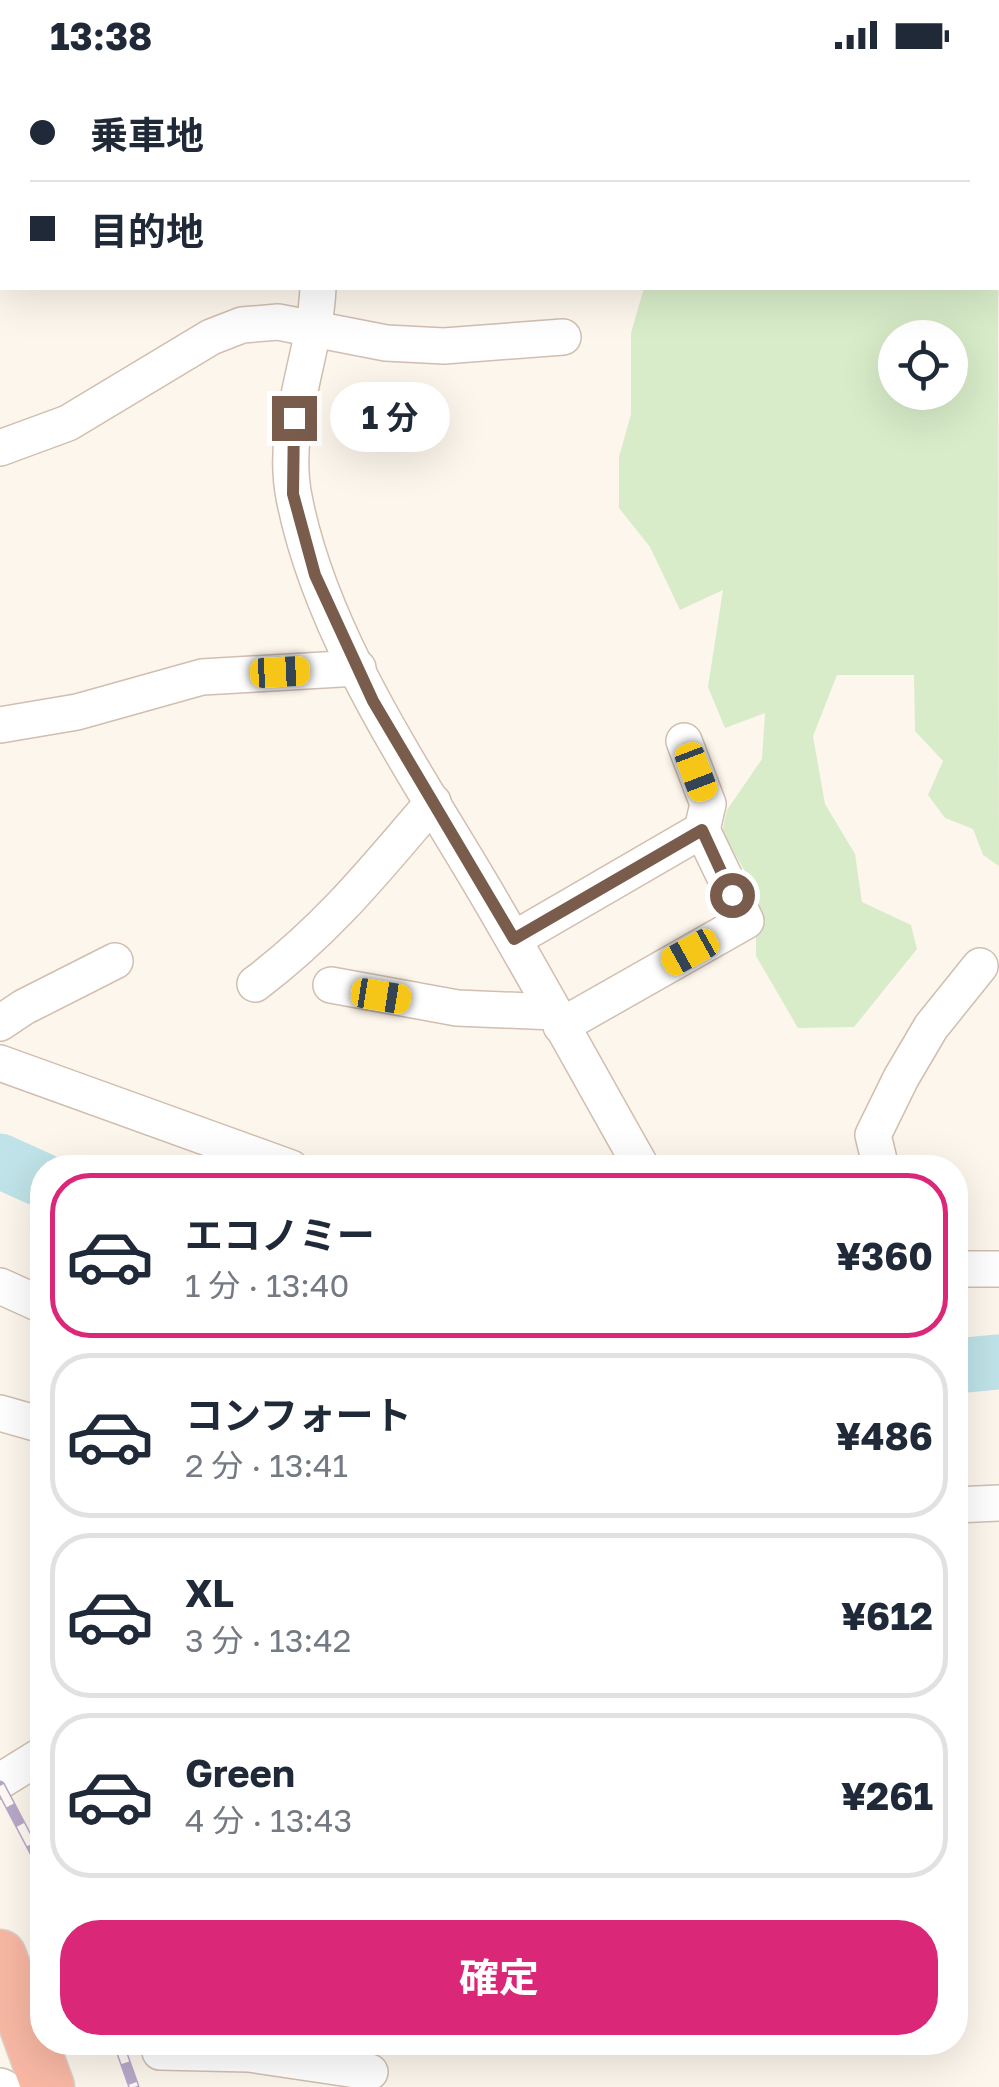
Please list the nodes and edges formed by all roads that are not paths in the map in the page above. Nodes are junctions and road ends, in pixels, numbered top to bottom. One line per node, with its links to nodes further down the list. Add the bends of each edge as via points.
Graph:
1 (318, 290): 2 (street)
2 (314, 330): 3 (street, via 386,344 444,346); 4 (street, via 278,322 211,337 68,423); 5 (street, via 294,418 293,494 315,575)
3 (564, 336)
4 (0, 448)
5 (358, 668): 6 (street, via 202,676 78,712); 8 (street)
6 (0, 725)
7 (684, 741): 9 (street, via 708,804)
8 (432, 802): 10 (street); 13 (street, via 340,911)
9 (702, 830): 10 (street); 15 (street, via 746,921)
10 (514, 939): 15 (street)
11 (114, 961): 16 (street)
12 (980, 966): 20 (street, via 931,1026 902,1078 874,1135)
13 (256, 984)
14 (332, 985): 15 (street)
15 (558, 1019): 19 (street)
16 (0, 1023)
17 (0, 1063): 18 (street)
18 (256, 1155)
19 (635, 1155)
20 (878, 1155)
21 (968, 1269): 22 (street)
22 (999, 1269)
23 (0, 1286): 24 (street)
24 (30, 1300)
25 (0, 1413): 26 (street)
26 (30, 1422)
27 (999, 1503): 28 (street)
28 (968, 1504)
29 (30, 1762): 30 (street)
30 (0, 1781)
31 (0, 1956): 32 (highway)
32 (30, 2038)
33 (36, 2055): 36 (highway)
34 (258, 2055): 35 (street)
35 (372, 2067)
36 (48, 2087)

